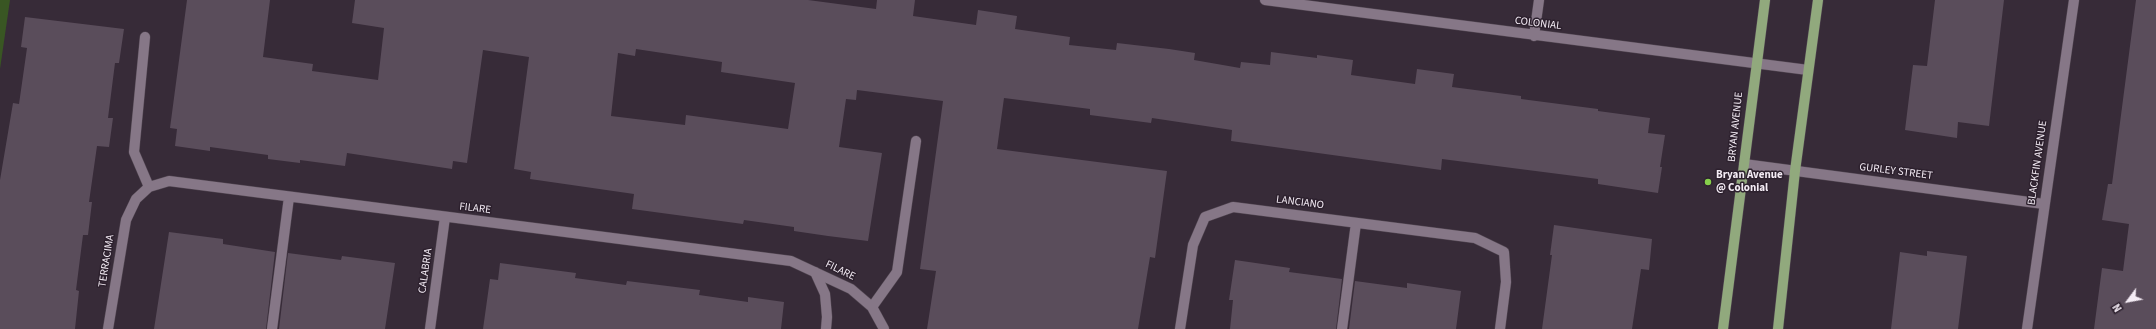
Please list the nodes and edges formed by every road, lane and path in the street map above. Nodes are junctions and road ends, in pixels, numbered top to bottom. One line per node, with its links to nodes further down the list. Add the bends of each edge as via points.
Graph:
1 (1265, 0): 6 (street, COLONIAL)
2 (1539, 0): 6 (street)
3 (1765, 0): 8 (main road, BRYAN AVENUE)
4 (1818, 0): 9 (main road)
5 (2074, 0): 16 (street, BLACKFIN AVENUE)
6 (1534, 36): 8 (street, COLONIAL)
7 (145, 37): 13 (street, via 134,152)
8 (1755, 64): 9 (street, COLONIAL); 11 (main road, BRYAN AVENUE)
9 (1808, 70): 12 (main road)
10 (916, 141): 20 (street, via 897,272)
11 (1744, 164): 12 (street, GURLEY STREET); 29 (main road, BRYAN AVENUE)
12 (1795, 171): 16 (street, GURLEY STREET); 30 (main road)
13 (149, 187): 14 (street, FILARE, via 169,181); 15 (street, FILARE)
14 (289, 196): 17 (street, FILARE); 22 (street)
15 (136, 199): 21 (street, TERRACIMA, via 126,220)
16 (2044, 204): 31 (street, BLACKFIN AVENUE)
17 (446, 217): 19 (street, FILARE, via 790,261); 23 (street, CALABRIA)
18 (1356, 223): 26 (street, LANCIANO, via 1233,207 1205,217 1193,245); 27 (street); 28 (street, LANCIANO, via 1475,238 1504,252 1506,282)
19 (815, 272): 20 (street, FILARE, via 851,289); 24 (street, FILARE, via 825,294)
20 (872, 307): 25 (street, FILARE)
21 (108, 329)
22 (272, 329)
23 (430, 329)
24 (826, 329)
25 (884, 329)
26 (1180, 329)
27 (1342, 329)
28 (1500, 329)
29 (1723, 329)
30 (1778, 329)
31 (2027, 329)

